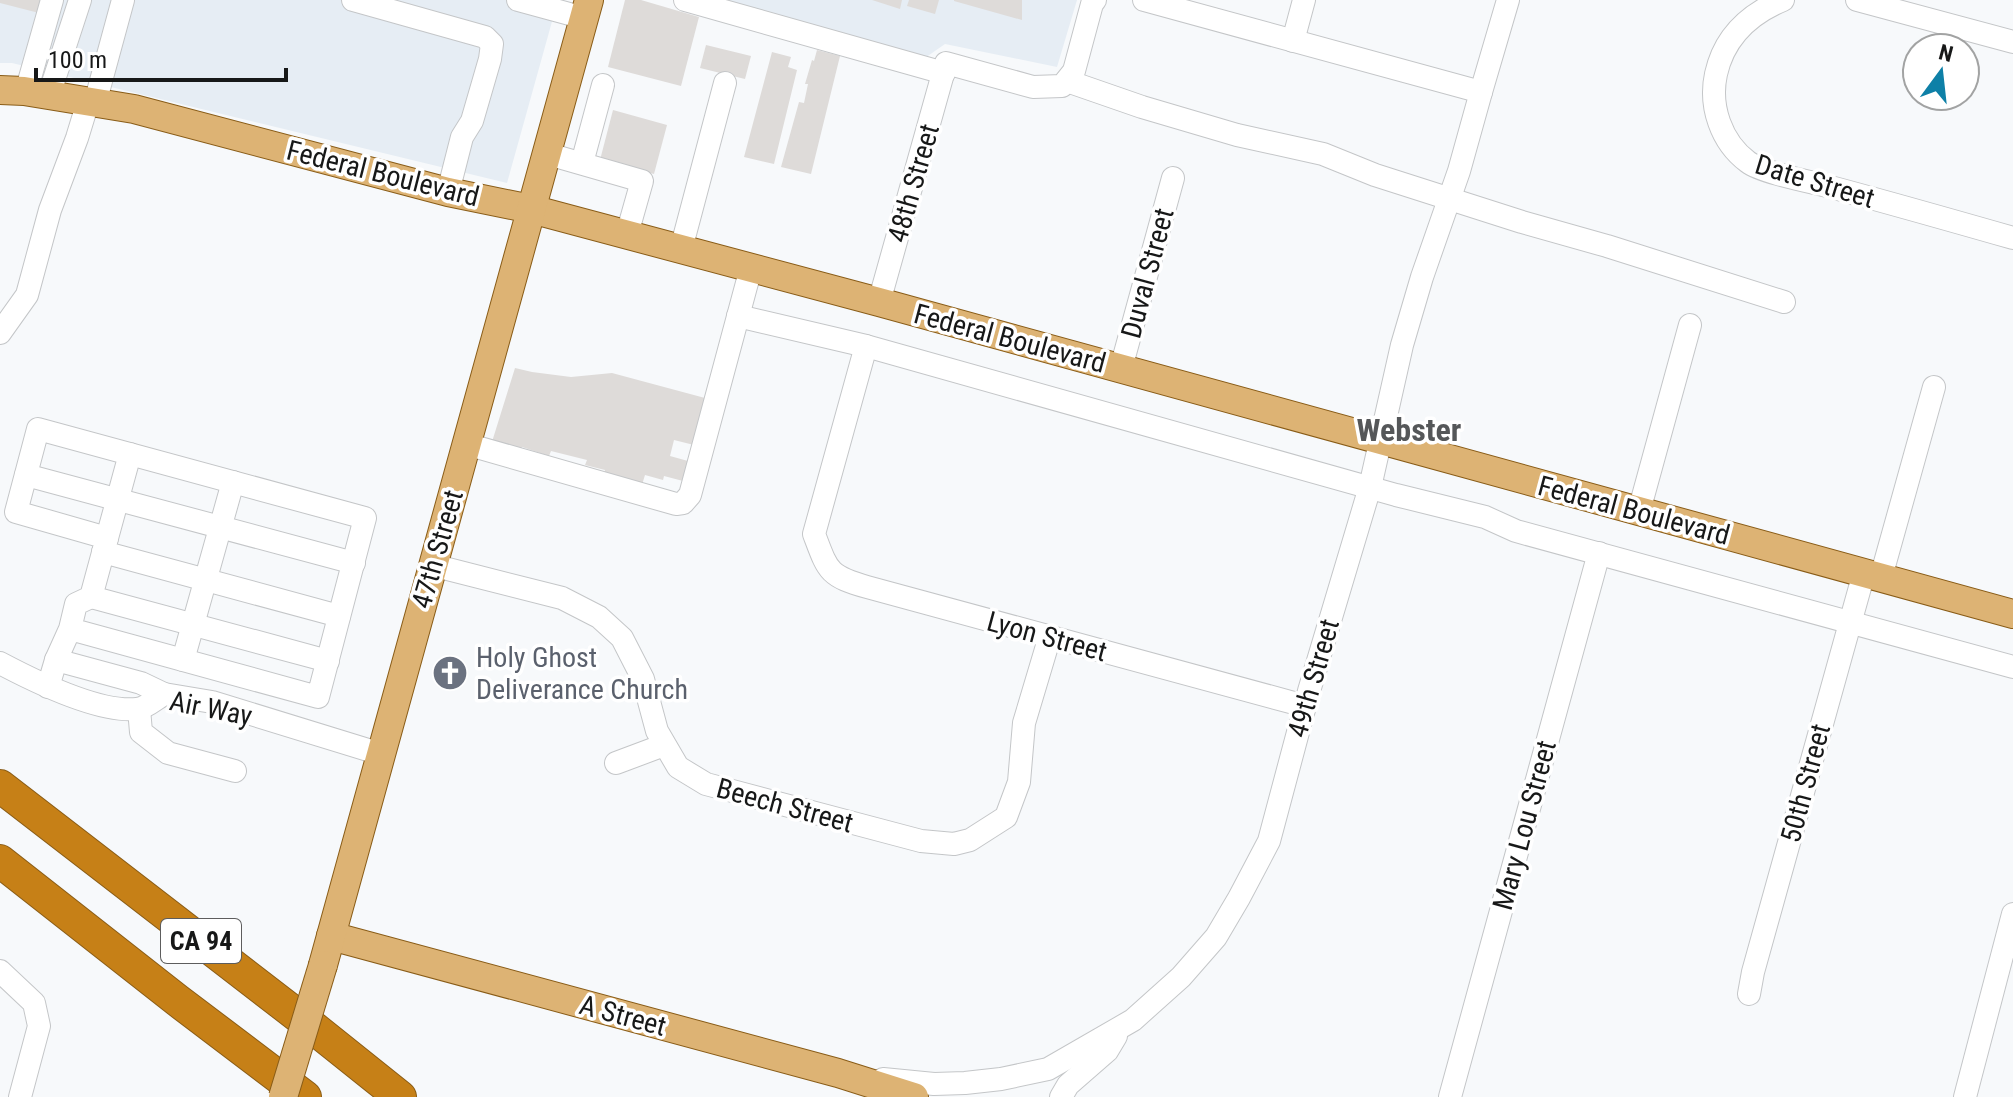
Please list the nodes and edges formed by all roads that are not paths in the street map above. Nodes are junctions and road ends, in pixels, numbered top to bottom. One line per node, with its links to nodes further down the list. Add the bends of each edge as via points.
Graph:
1 (52, 0): 21 (street)
2 (80, 0): 21 (street)
3 (123, 0): 23 (street)
4 (353, 0): 27 (street, via 485,37 492,44)
5 (518, 0): 13 (street)
6 (685, 0): 17 (street)
7 (1095, 0): 19 (street, via 1074,71)
8 (1144, 0): 15 (street)
9 (1304, 0): 15 (street)
10 (1519, 0): 14 (street)
11 (1783, 0): 31 (street, Date Street, via 1756,14 1730,39 1719,63 1715,107 1730,144 1751,164)
12 (1857, 0): 16 (street)
13 (586, 9): 24 (main road, 47th Street)
14 (1506, 9): 22 (street, 49th Street)
15 (1293, 41): 22 (street)
16 (2013, 42)
17 (945, 68): 19 (street, via 1033,87); 34 (street, 48th Street)
18 (725, 83): 32 (street)
19 (1064, 84): 28 (street, via 1237,135 1323,154)
20 (603, 85): 25 (street)
21 (25, 92): 23 (main road, Federal Boulevard)
22 (1481, 92): 28 (street, 49th Street)
23 (92, 102): 27 (main road, Federal Boulevard); 38 (street, via 50,210 27,295)
24 (548, 154): 25 (street); 29 (main road, 47th Street)
25 (582, 163): 30 (street, via 642,181)
26 (1173, 178): 40 (street, Duval Street)
27 (448, 192): 29 (main road, Federal Boulevard)
28 (1450, 198): 35 (street); 42 (street, 49th Street, via 1402,345)
29 (531, 209): 30 (main road, Federal Boulevard); 43 (main road, 47th Street)
30 (627, 234): 32 (main road, Federal Boulevard)
31 (2013, 238)
32 (681, 249): 33 (main road, Federal Boulevard)
33 (751, 268): 34 (main road, Federal Boulevard); 36 (street)
34 (879, 302): 40 (main road, Federal Boulevard)
35 (1784, 302)
36 (738, 316): 39 (street); 43 (street, via 690,495 683,503)
37 (1690, 325): 49 (street)
38 (0, 333)
39 (866, 346): 47 (street); 63 (street, Lyon Street, via 814,534 832,574)
40 (1121, 368): 42 (main road, Federal Boulevard)
41 (1934, 387): 55 (street, 50th Street)
42 (1380, 440): 47 (street, 49th Street); 49 (main road, Federal Boulevard)
43 (466, 444): 54 (main road, 47th Street)
44 (130, 454): 45 (street, via 38,429); 46 (street); 48 (street)
45 (26, 475): 48 (street); 51 (street, via 16,512)
46 (233, 482): 50 (street); 53 (street, via 365,518)
47 (1370, 487): 52 (street); 73 (street, 49th Street)
48 (118, 499): 50 (street); 51 (street)
49 (1639, 511): 55 (main road, Federal Boulevard)
50 (221, 527): 53 (street); 56 (street)
51 (105, 545): 56 (street); 57 (street)
52 (1599, 553): 60 (street); 96 (street, Mary Lou Street)
53 (354, 563): 59 (street)
54 (432, 565): 75 (street, Beech Street, via 562,598 599,617 622,638 643,679); 76 (main road, 47th Street)
55 (1872, 575): 58 (main road, Federal Boulevard); 60 (street, 50th Street)
56 (205, 580): 59 (street); 61 (street)
57 (91, 597): 61 (street); 62 (street, via 76,604)
58 (2013, 614)
59 (339, 616): 66 (street)
60 (1849, 622): 68 (street); 85 (street, 50th Street)
61 (193, 625): 65 (street); 66 (street)
62 (70, 629): 64 (street); 65 (street)
63 (1050, 636): 73 (street, Lyon Street); 75 (street, Beech Street, via 1024,723 1019,782 1006,817 970,840 921,841 706,784 678,767)
64 (56, 660): 69 (street); 70 (street)
65 (183, 660): 66 (street, via 318,697)
66 (328, 661)
67 (0, 663): 70 (street, Air Way)
68 (2013, 667)
69 (86, 669): 71 (street); 72 (street)
70 (48, 687): 72 (street, Air Way)
71 (164, 694): 74 (street, Air Way); 76 (street, Air Way, via 212,702)
72 (79, 697): 74 (street, Air Way)
73 (1305, 706): 86 (street, 49th Street, via 1269,841 1239,898 1216,937 1181,977)
74 (139, 709): 78 (street, via 141,732 168,753)
75 (664, 745): 77 (street)
76 (381, 754): 82 (main road, 47th Street)
77 (616, 763)
78 (235, 771)
79 (0, 786): 92 (highway, CA 94)
80 (0, 861): 91 (highway, CA 94)
81 (2013, 914): 83 (street)
82 (331, 936): 88 (main road, A Street); 90 (main road, 47th Street, bridge)
83 (2006, 963): 97 (street)
84 (0, 971): 89 (street, via 34,1003 39,1026)
85 (1749, 994)
86 (1121, 1028): 87 (street, 49th Street); 95 (street, via 1107,1051)
87 (1048, 1069): 88 (street, 49th Street, via 934,1084); 94 (street)
88 (838, 1073): 93 (main road, A Street)
89 (20, 1097)
90 (283, 1097)
91 (305, 1097)
92 (400, 1097)
93 (914, 1097)
94 (1048, 1097)
95 (1061, 1097)
96 (1450, 1097)
97 (1965, 1097)

